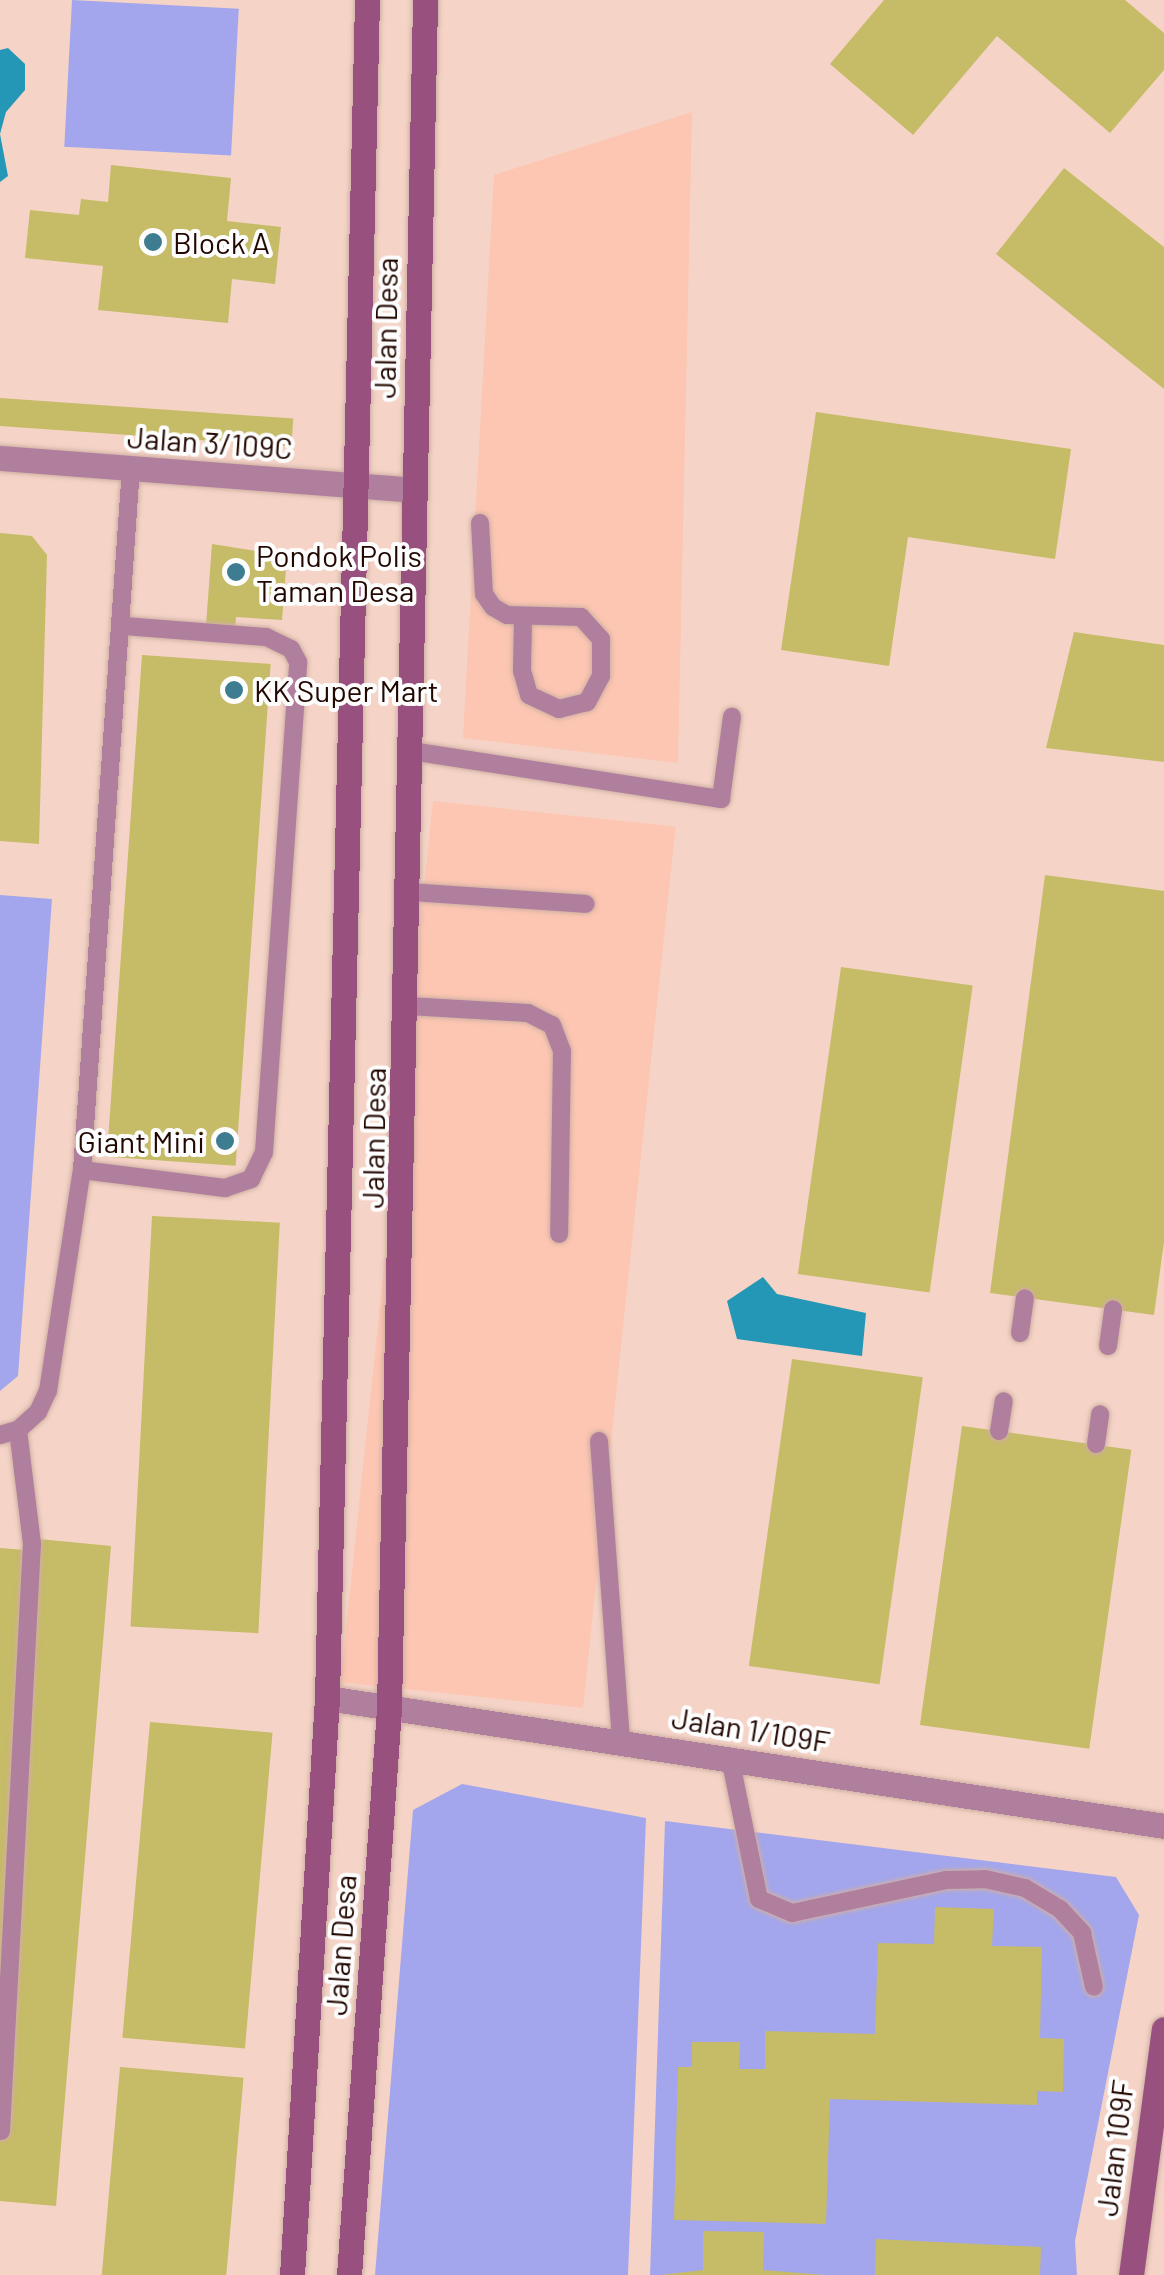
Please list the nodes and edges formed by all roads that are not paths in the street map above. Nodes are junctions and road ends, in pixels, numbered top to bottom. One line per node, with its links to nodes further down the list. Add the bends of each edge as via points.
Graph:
1 (367, 0): 5 (main road, Jalan Desa)
2 (425, 0): 6 (main road, Jalan Desa)
3 (0, 458): 4 (street, Jalan 3/109C)
4 (131, 468): 5 (street, Jalan 3/109C); 9 (lane)
5 (360, 486): 6 (street, Jalan 3/109C); 27 (main road, Jalan Desa)
6 (414, 490): 11 (main road, Jalan Desa)
7 (480, 523): 8 (lane, via 484,594 506,616)
8 (523, 616): 8 (lane, via 565,615 593,626 602,666 587,702 559,709 530,695 522,671)
9 (123, 626): 15 (lane); 15 (lane, via 266,637 291,649 298,662 268,1093 260,1168 239,1186)
10 (732, 717): 11 (lane, via 721,799)
11 (411, 750): 12 (main road, Jalan Desa)
12 (410, 892): 13 (lane); 14 (main road, Jalan Desa)
13 (586, 904)
14 (408, 1006): 16 (lane, via 528,1014 552,1025 562,1051); 28 (main road, Jalan Desa)
15 (82, 1170): 24 (lane, via 48,1391)
16 (559, 1234)
17 (1024, 1298): 19 (lane)
18 (1113, 1309): 20 (lane)
19 (1020, 1333)
20 (1108, 1346)
21 (1004, 1401): 23 (lane)
22 (1100, 1414): 26 (lane)
23 (1000, 1432)
24 (9, 1433): 34 (lane, via 32,1544)
25 (599, 1441): 29 (lane)
26 (1096, 1444)
27 (327, 1698): 28 (street, Jalan 1/109F); 35 (main road, Jalan Desa)
28 (389, 1708): 29 (street, Jalan 1/109F); 36 (main road, Jalan Desa)
29 (621, 1742): 30 (street, Jalan 1/109F)
30 (730, 1758): 31 (street, Jalan 1/109F); 32 (lane, via 759,1899 792,1913 946,1880 1025,1888 1060,1909 1082,1933)
31 (1164, 1826)
32 (1094, 1987)
33 (1164, 2029): 37 (main road, Jalan 109F)
34 (1, 2131)
35 (292, 2275)
36 (349, 2275)
37 (1131, 2275)

